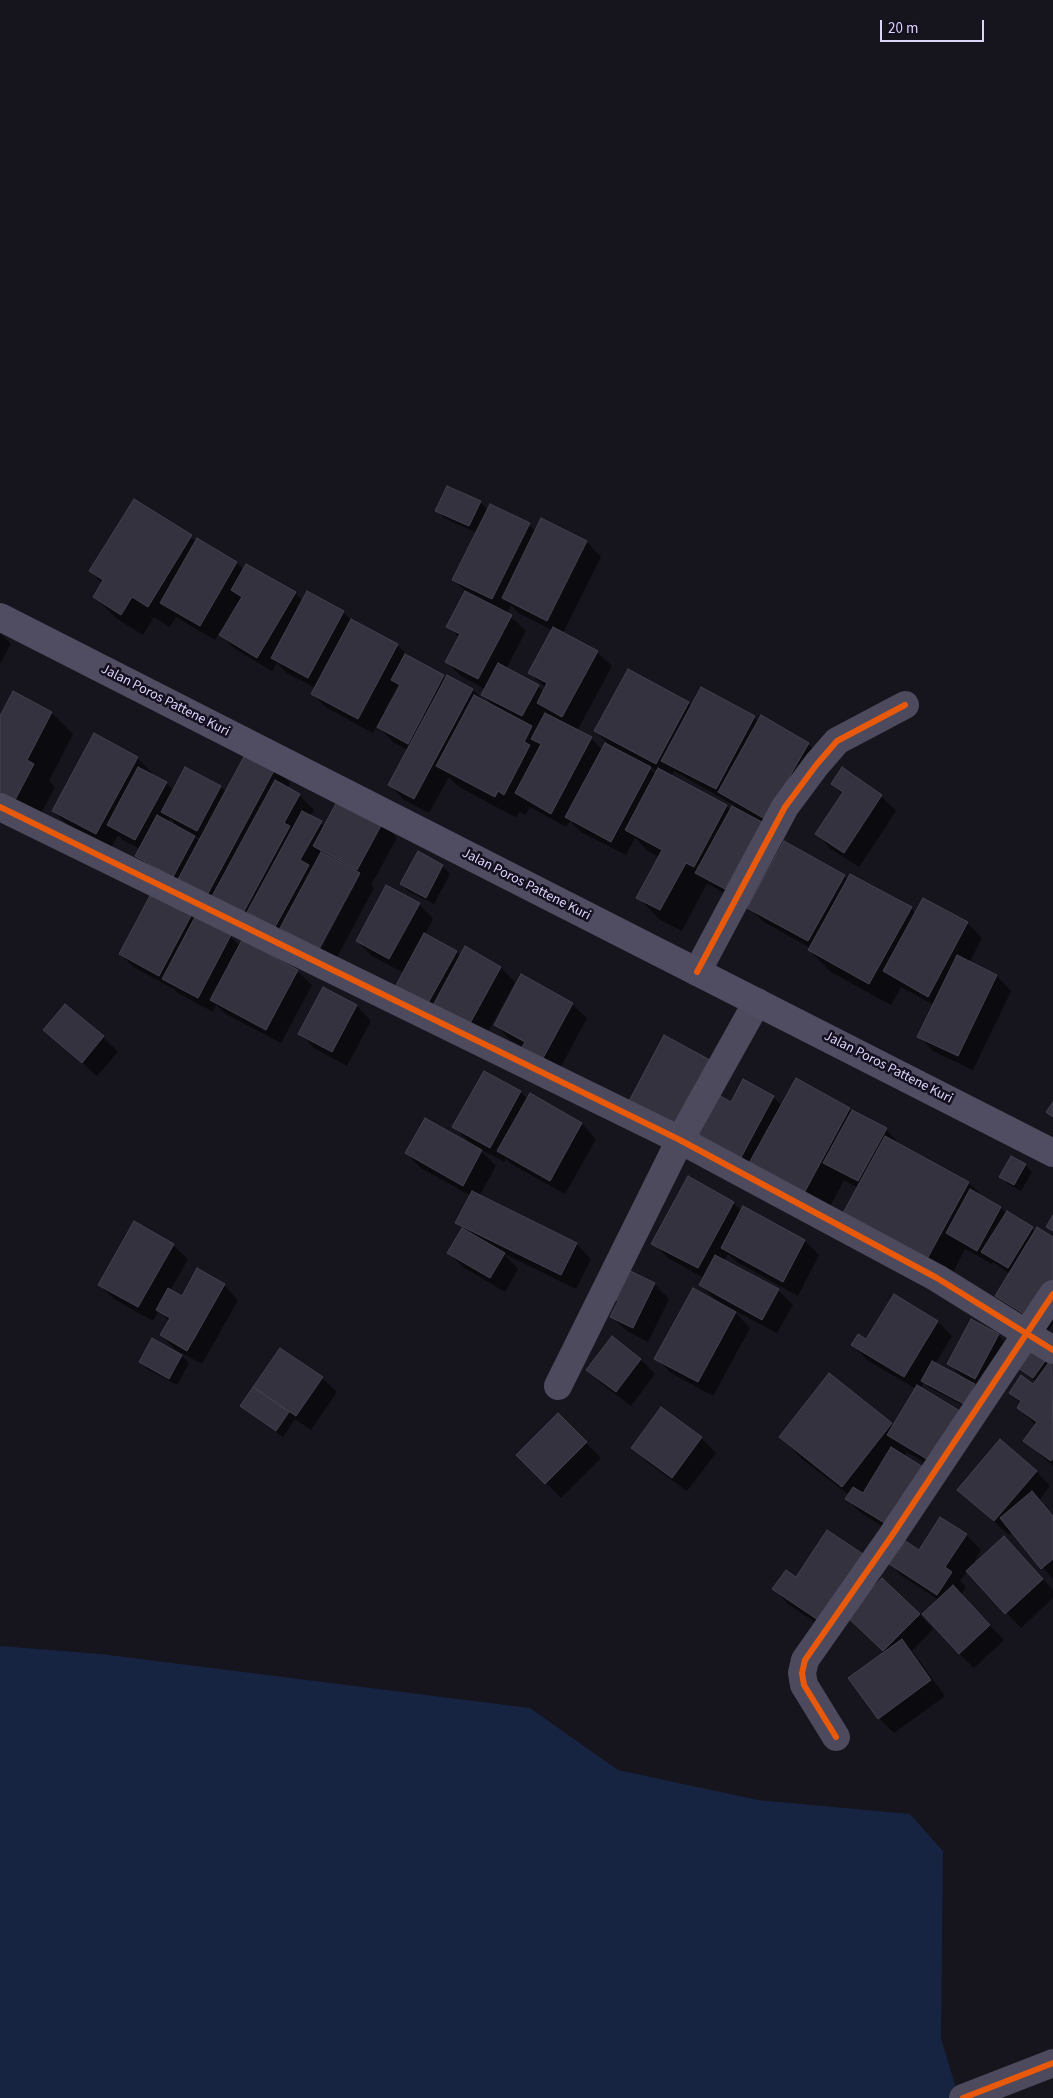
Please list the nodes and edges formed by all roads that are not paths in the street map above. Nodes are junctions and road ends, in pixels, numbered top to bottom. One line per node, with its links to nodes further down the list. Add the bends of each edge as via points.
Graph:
1 (0, 617): 4 (street, Jalan Poros Pattene Kuri)
2 (905, 705): 4 (street, via 837,741 817,764 785,807)
3 (0, 807): 6 (street)
4 (697, 972): 5 (street, Jalan Poros Pattene Kuri)
5 (757, 1002): 6 (street); 7 (street, Jalan Poros Pattene Kuri)
6 (680, 1140): 9 (street, via 937,1278); 11 (street)
7 (1053, 1152)
8 (1053, 1294): 9 (street)
9 (1026, 1334): 10 (street); 12 (street, via 805,1660 804,1685)
10 (1053, 1350)
11 (558, 1386)
12 (836, 1737)
13 (1053, 2063): 14 (street)
14 (963, 2098)

